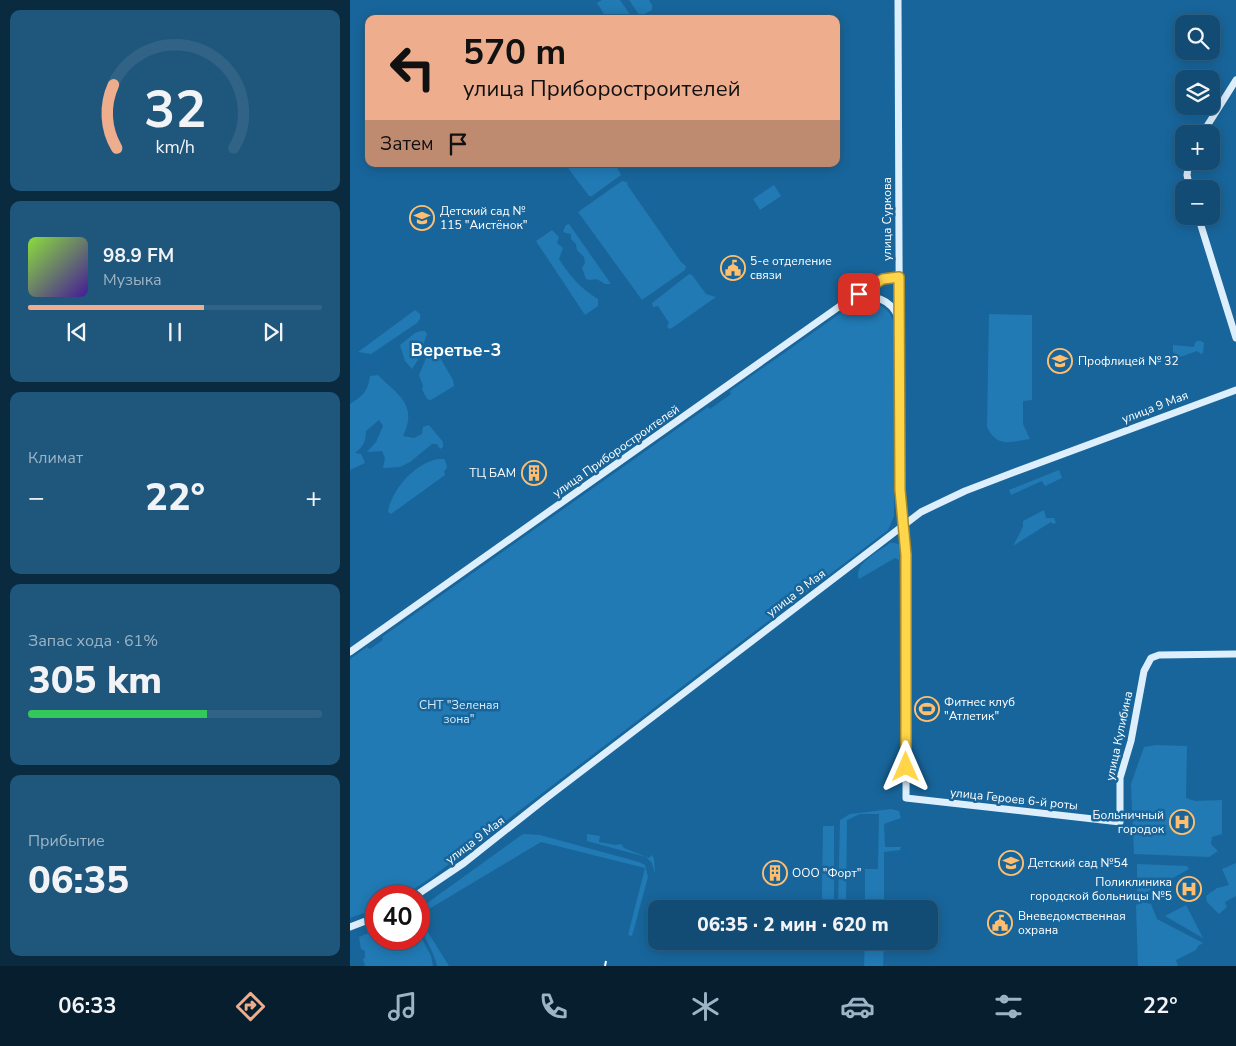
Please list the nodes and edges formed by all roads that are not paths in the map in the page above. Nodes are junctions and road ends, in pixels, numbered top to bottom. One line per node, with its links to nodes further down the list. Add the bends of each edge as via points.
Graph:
1 (898, 0): 5 (main road, улица Суркова)
2 (1236, 80): 3 (main road)
3 (1208, 125)
4 (1201, 225): 8 (main road)
5 (899, 277): 6 (main road, улица Приборостроителей, via 883,279); 7 (main road, улица Суркова)
6 (847, 301): 7 (main road, via 861,296 882,299 895,311); 11 (main road, улица Приборостроителей)
7 (899, 322): 10 (main road, улица Суркова, via 900,490)
8 (1236, 338)
9 (1236, 390): 10 (main road, улица 9 Мая, via 965,492 921,512)
10 (904, 526): 13 (main road, улица Суркова); 15 (main road, улица 9 Мая)
11 (350, 652)
12 (1236, 654): 14 (main road, улица Кулибина, via 1151,658 1144,671 1131,741 1120,778)
13 (906, 798): 14 (main road, улица Героев 6-й роты)
14 (1120, 822)
15 (430, 886)
16 (365, 921): 17 (main road)
17 (350, 927)

